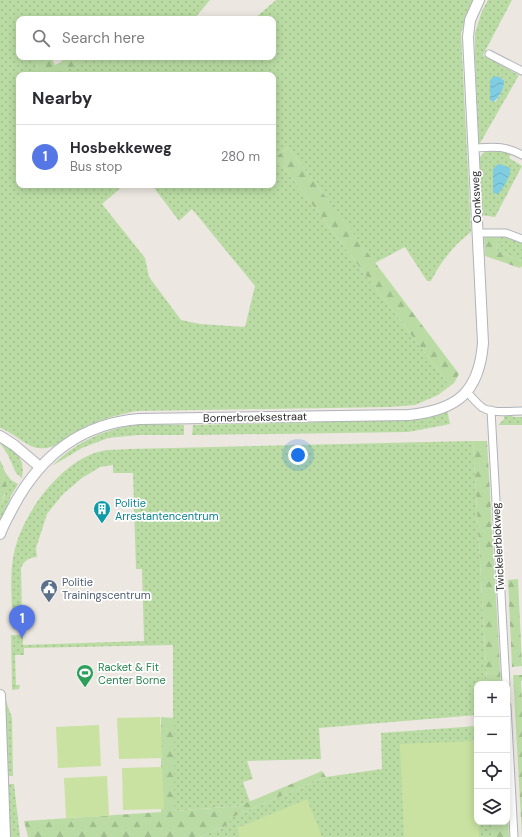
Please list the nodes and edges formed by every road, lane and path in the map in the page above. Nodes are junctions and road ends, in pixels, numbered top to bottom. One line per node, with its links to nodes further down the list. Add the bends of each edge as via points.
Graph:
1 (479, 0): 4 (main road, Oonksweg, via 470,20 468,37)
2 (489, 54): 3 (street)
3 (522, 71)
4 (474, 148): 5 (street, via 500,147); 6 (main road, Oonksweg)
5 (522, 155)
6 (478, 233): 7 (street, via 506,233); 8 (main road, Oonksweg, via 483,343 478,372)
7 (522, 239)
8 (467, 392): 9 (street, via 483,407); 12 (main road, Bornerbroeksestraat, via 448,406 409,415 140,419 116,422 94,429 72,441 56,451)
9 (491, 410): 10 (street); 14 (street, Twickelerblokweg)
10 (522, 411)
11 (0, 436): 12 (main road)
12 (40, 468): 13 (main road, Bornerbroeksestraat, via 25,485)
13 (0, 534)
14 (506, 681)
15 (0, 695): 17 (main road)
16 (508, 717): 18 (street)
17 (5, 837)
18 (514, 837)

